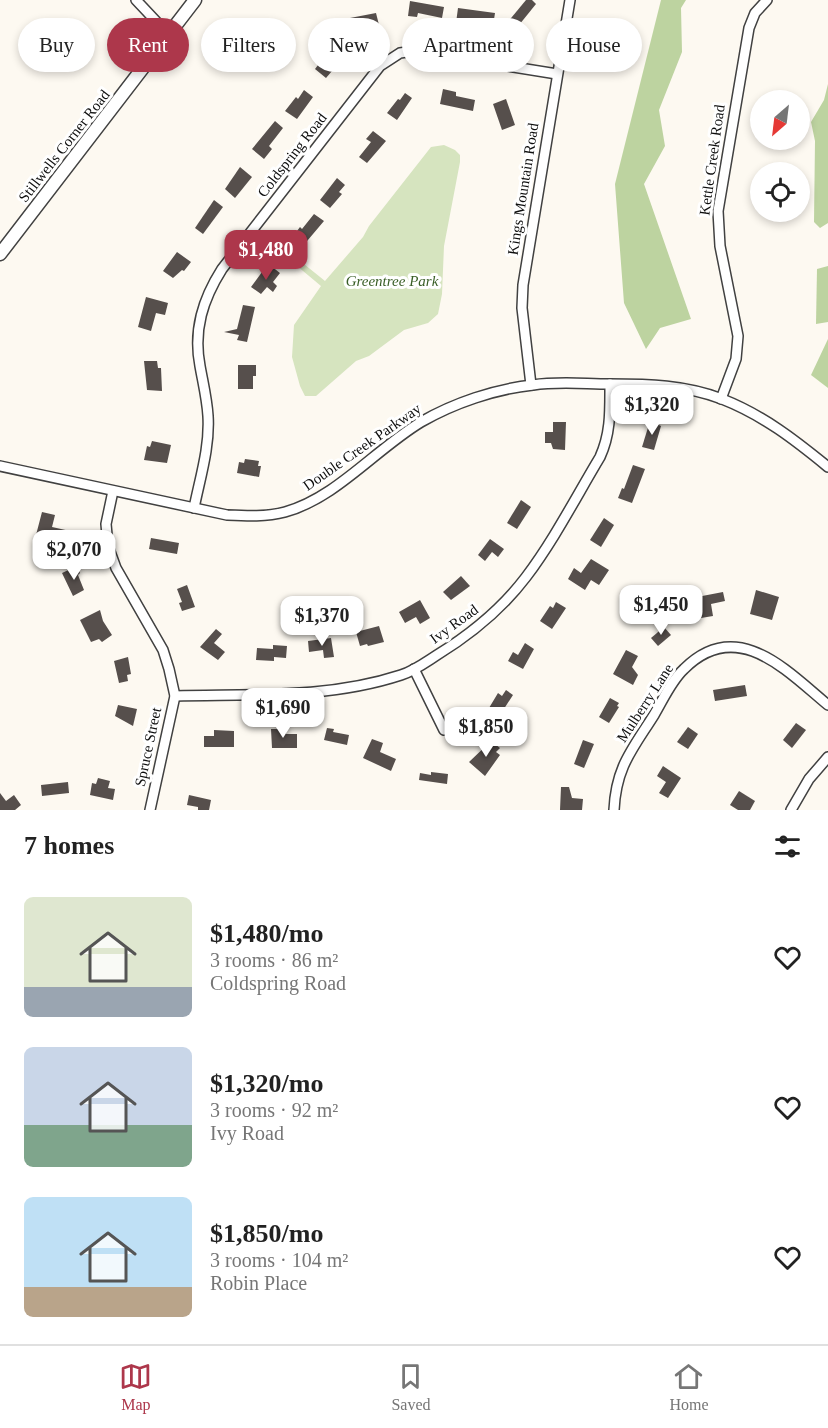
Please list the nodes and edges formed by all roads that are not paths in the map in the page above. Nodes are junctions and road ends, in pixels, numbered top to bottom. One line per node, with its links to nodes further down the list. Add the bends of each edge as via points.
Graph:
1 (136, 0): 5 (street)
2 (195, 0): 6 (street, Stillwells Corner Road)
3 (570, 0): 8 (street, Kings Mountain Road)
4 (767, 0): 12 (street, Kettle Creek Road, via 748,28 720,197 720,246 738,336 736,359)
5 (152, 18)
6 (181, 18)
7 (140, 72): 9 (street, Stillwells Corner Road)
8 (557, 74): 11 (street, Kings Mountain Road, via 523,285); 16 (street, Coldspring Road, via 414,51 392,57 380,66 209,290 198,336 208,429)
9 (0, 254)
10 (610, 384): 11 (street, Double Creek Parkway); 12 (street, Double Creek Parkway, via 662,386); 17 (street, Ivy Road, via 606,444 526,577 465,638)
11 (531, 385): 16 (street, Double Creek Parkway, via 461,404 421,422 323,494 297,508 248,517)
12 (721, 399): 14 (street, Double Creek Parkway, via 768,421)
13 (0, 466): 15 (street, Double Creek Parkway)
14 (828, 468)
15 (113, 491): 16 (street, Double Creek Parkway); 18 (street, Spruce Street, via 106,524 108,546 116,568 163,650)
16 (194, 508)
17 (414, 669): 18 (street, Ivy Road, via 345,689 313,693); 20 (street)
18 (175, 696): 22 (street, Spruce Street)
19 (828, 705): 23 (street, Mulberry Lane, via 778,663 750,649 716,650 700,657 678,674 625,762 617,780)
20 (444, 730)
21 (828, 757): 24 (street)
22 (150, 810)
23 (614, 810)
24 (791, 810)

